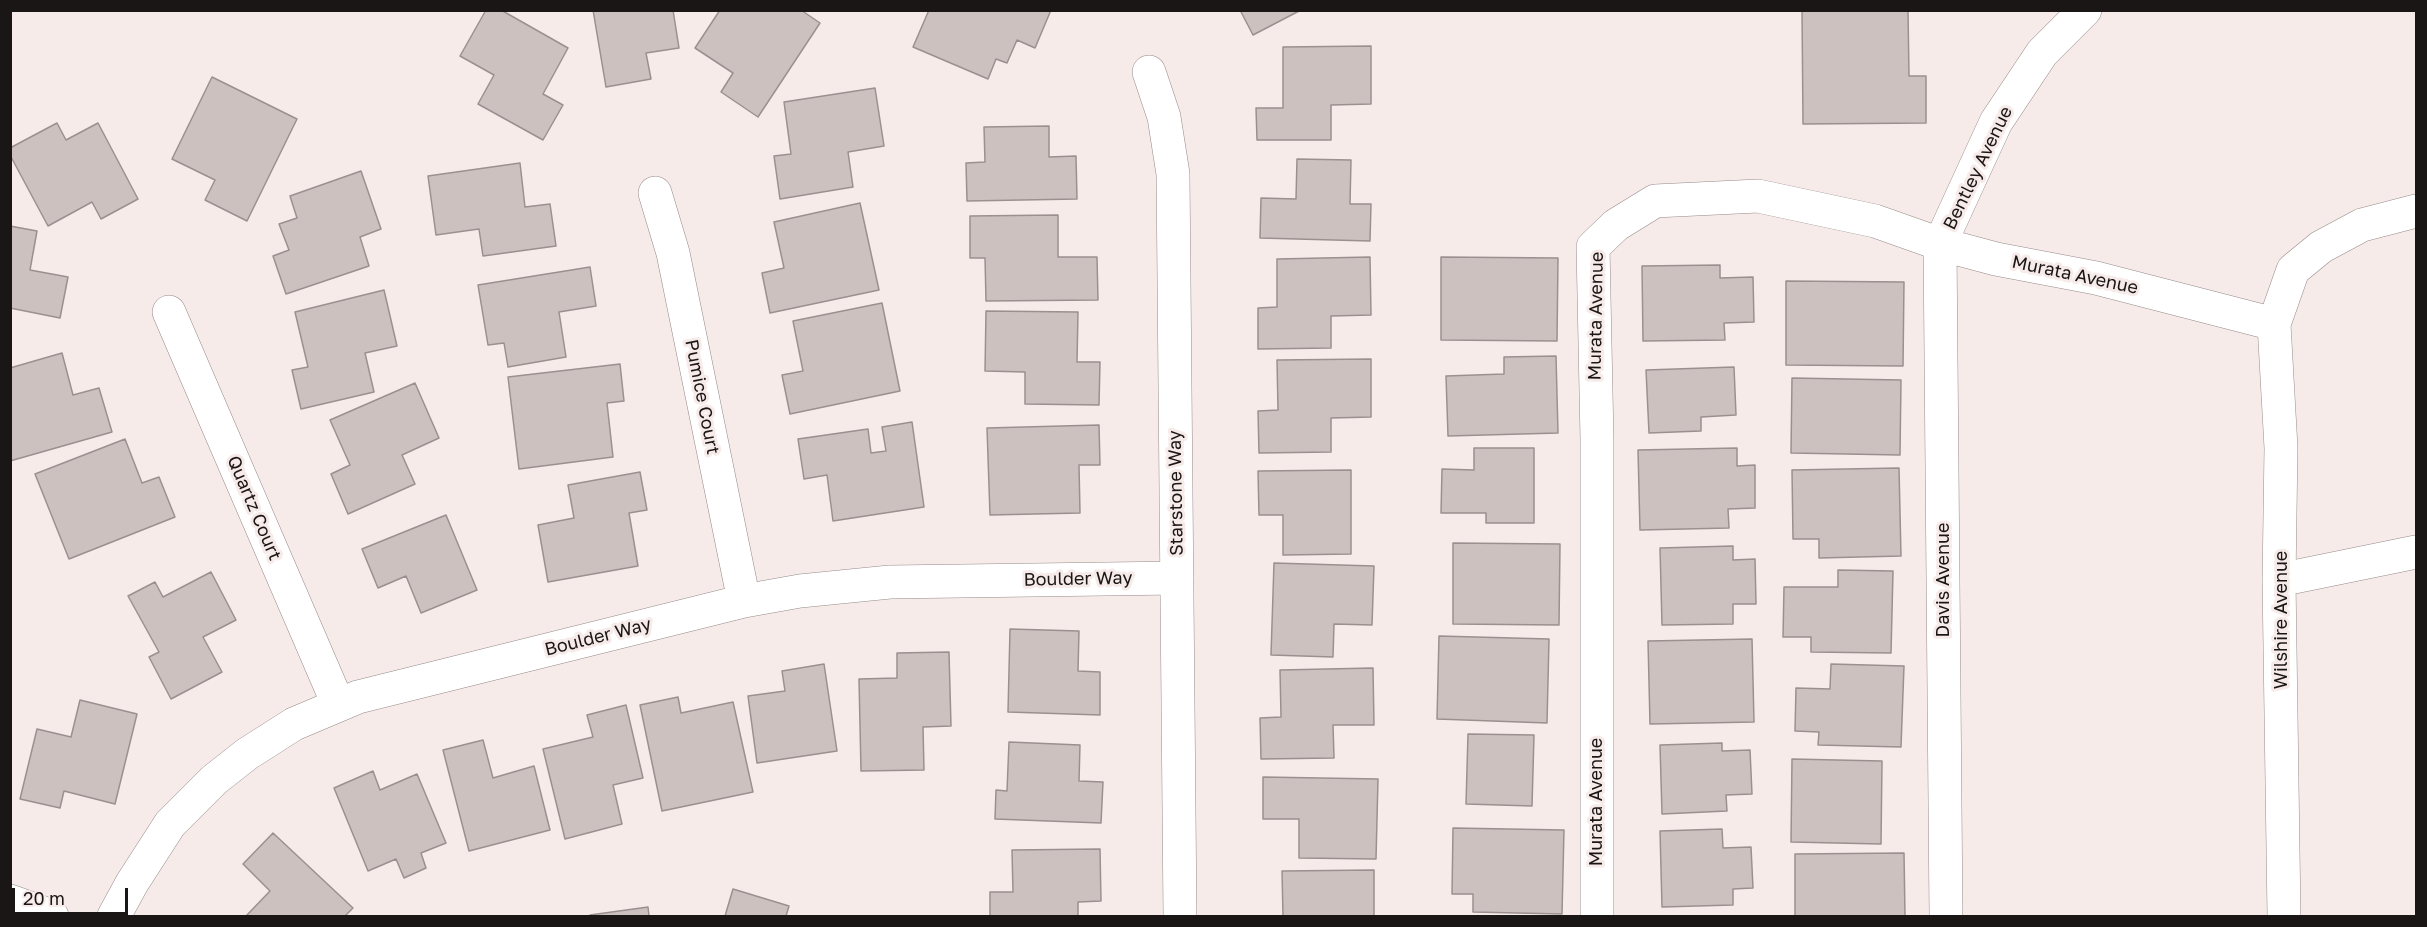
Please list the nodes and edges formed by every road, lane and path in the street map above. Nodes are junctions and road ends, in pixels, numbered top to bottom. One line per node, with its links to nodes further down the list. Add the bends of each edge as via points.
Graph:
1 (2085, 10): 5 (street, Bentley Avenue, via 2042,53 1996,122)
2 (1149, 72): 9 (street, Starstone Way, via 1164,117 1173,174)
3 (655, 194): 11 (street, Pumice Court, via 673,252)
4 (2416, 212): 7 (street, via 2362,225 2320,248 2293,270)
5 (1940, 244): 7 (street, Murata Avenue, via 2096,278); 17 (street, Murata Avenue, via 1875,221 1758,196 1655,201 1616,225 1593,248); 18 (street, Davis Avenue)
6 (170, 312): 12 (street, Quartz Court)
7 (2274, 324): 10 (street, Wilshire Avenue, via 2281,448)
8 (2416, 552): 10 (street)
9 (1177, 578): 11 (street, Boulder Way, via 890,582); 16 (street, Starstone Way)
10 (2279, 580): 19 (street, Wilshire Avenue)
11 (744, 601): 12 (street, Boulder Way)
12 (338, 704): 15 (street, Boulder Way, via 294,724 214,780 170,825)
13 (10, 901): 14 (street)
14 (52, 916)
15 (114, 916)
16 (1180, 916)
17 (1597, 916)
18 (1946, 916)
19 (2284, 916)

